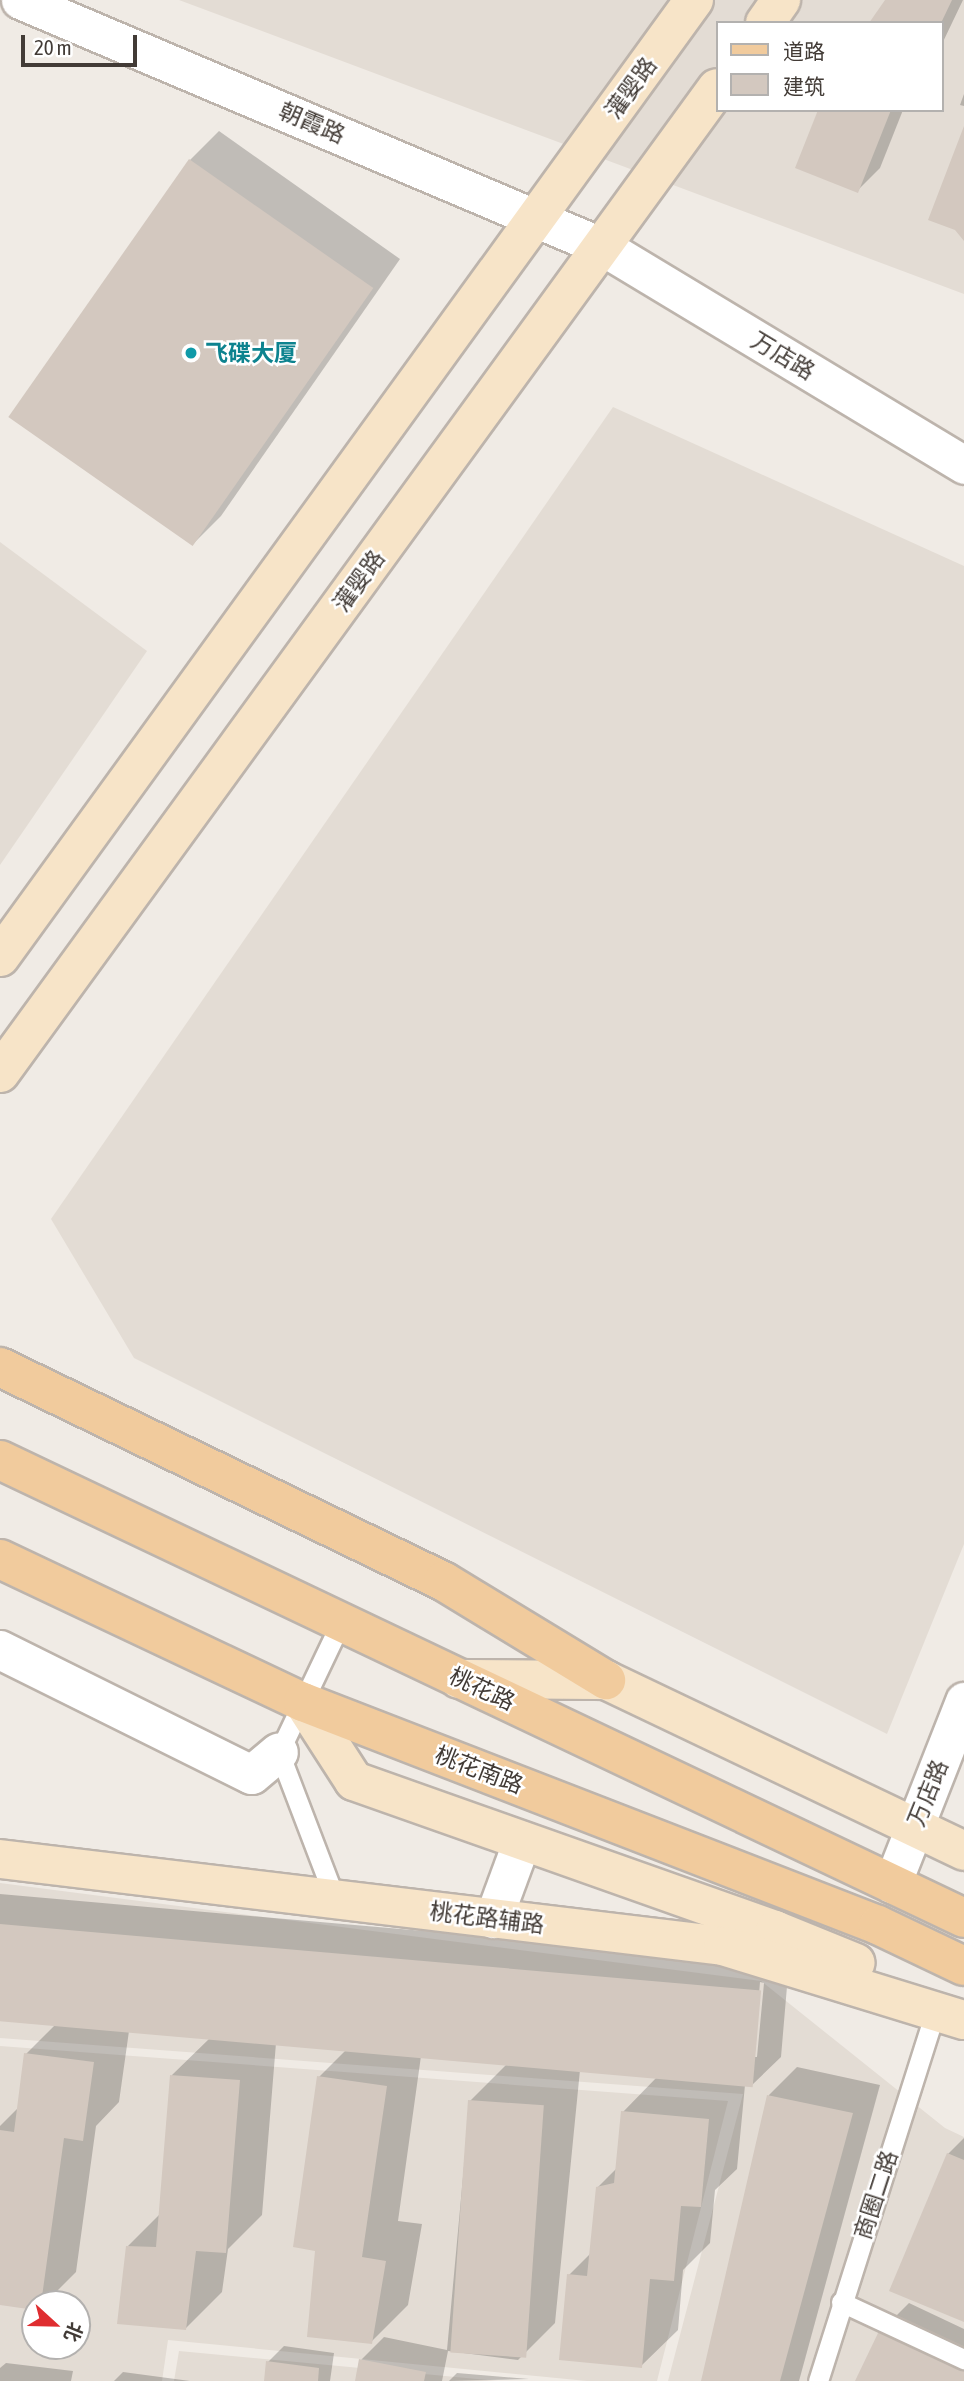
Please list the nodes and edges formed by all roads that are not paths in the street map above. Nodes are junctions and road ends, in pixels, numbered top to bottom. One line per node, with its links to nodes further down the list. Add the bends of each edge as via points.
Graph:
1 (20, 0): 6 (street, 朝霞路)
2 (694, 0): 6 (main road, 灌婴路)
3 (781, 0): 4 (main road)
4 (766, 21)
5 (716, 89): 7 (main road, 灌婴路)
6 (537, 218): 7 (street, 朝霞路); 9 (main road, 灌婴路)
7 (603, 247): 8 (street, 万店路); 10 (main road, 灌婴路)
8 (964, 465)
9 (0, 957)
10 (0, 1073)
11 (0, 1367): 17 (main road, via 443,1581)
12 (0, 1460): 14 (main road, 桃花路)
13 (0, 1559): 19 (main road, 桃花南路)
14 (341, 1622): 16 (main road, 桃花路); 19 (lane)
15 (0, 1650): 20 (street, via 253,1775)
16 (459, 1679): 17 (main road); 25 (main road, 桃花路)
17 (606, 1681): 21 (main road)
18 (964, 1701): 21 (street, 万店路)
19 (303, 1702): 20 (lane); 22 (main road, via 354,1781); 29 (main road, 桃花南路, via 878,1925)
20 (279, 1752): 26 (lane)
21 (914, 1827): 23 (main road); 25 (street, 万店路)
22 (522, 1840): 28 (street); 30 (main road, via 775,1930)
23 (964, 1851)
24 (0, 1859): 26 (main road, 桃花路辅路)
25 (892, 1884): 27 (main road, 桃花路)
26 (335, 1899): 28 (main road, 桃花路辅路)
27 (964, 1918)
28 (493, 1919): 30 (main road, 桃花路辅路, via 723,1946)
29 (964, 1966)
30 (955, 2012): 31 (lane, 商圈二路)
31 (841, 2302): 32 (lane); 33 (lane, 商圈二路)
32 (964, 2359)
33 (818, 2381)

